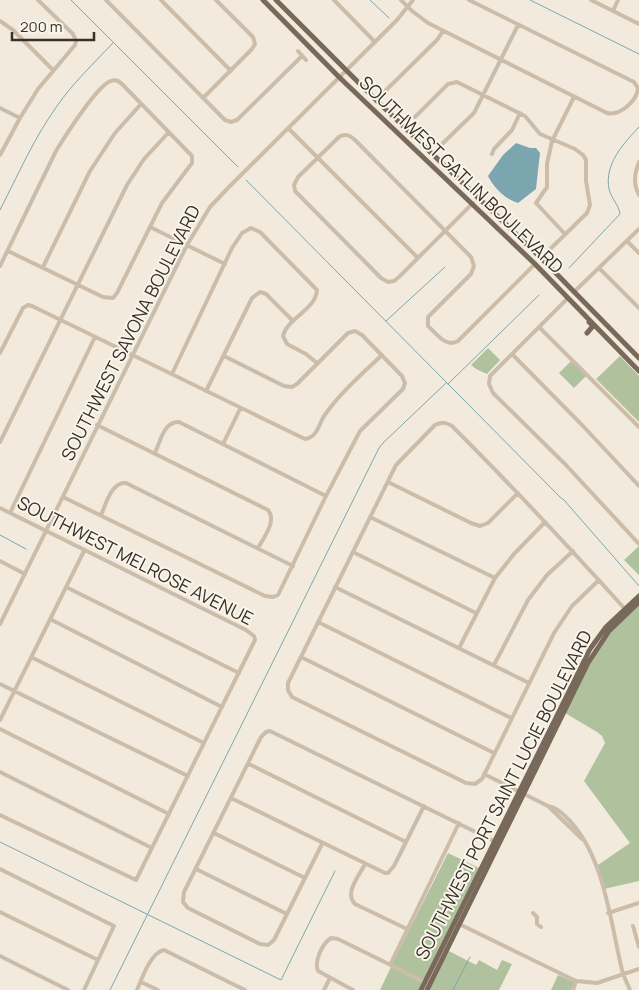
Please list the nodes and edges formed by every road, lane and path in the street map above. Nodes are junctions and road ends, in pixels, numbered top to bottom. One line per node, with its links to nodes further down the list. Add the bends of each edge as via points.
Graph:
1 (38, 0): 24 (street, via 73,34 76,41)
2 (106, 0): 30 (street)
3 (161, 0): 25 (street)
4 (216, 0): 25 (street, via 253,37 255,44)
5 (263, 0): 27 (main road, SOUTHWEST GATLIN BOULEVARD)
6 (276, 0): 26 (main road, SOUTHWEST GATLIN BOULEVARD)
7 (334, 0): 19 (street)
8 (401, 0): 13 (street)
9 (413, 0): 13 (street, SOUTHWEST SAVONA BOULEVARD)
10 (469, 0): 17 (street)
11 (591, 0): 14 (street)
12 (618, 0): 14 (street)
13 (408, 7): 18 (street); 19 (street, SOUTHWEST SAVONA BOULEVARD)
14 (613, 11): 16 (street)
15 (0, 21): 24 (street)
16 (639, 24)
17 (518, 25): 22 (street); 29 (street, via 634,82 638,88 636,96 613,114)
18 (443, 30): 22 (street); 31 (street, via 437,40)
19 (375, 42): 26 (street, SOUTHWEST SAVONA BOULEVARD)
20 (298, 51): 21 (street)
21 (302, 56): 23 (street); 30 (street, via 237,120 226,120)
22 (500, 58): 28 (street); 29 (street)
23 (306, 60)
24 (54, 70): 36 (street)
25 (231, 71): 30 (street)
26 (347, 71): 27 (street, SOUTHWEST SAVONA BOULEVARD); 31 (main road, SOUTHWEST GATLIN BOULEVARD)
27 (339, 76): 37 (street, SOUTHWEST SAVONA BOULEVARD); 46 (main road, SOUTHWEST GATLIN BOULEVARD)
28 (483, 95): 34 (street); 35 (street, via 459,82 452,82); 40 (street, via 469,119)
29 (574, 97): 39 (street)
30 (203, 98)
31 (376, 100): 56 (main road, SOUTHWEST GATLIN BOULEVARD)
32 (141, 104): 38 (street); 53 (street, via 117,81 106,84 64,137); 60 (street, via 115,133 90,171)
33 (0, 108): 36 (street)
34 (520, 113): 39 (street, via 540,134); 42 (street, via 512,130)
35 (415, 117)
36 (20, 118): 41 (street)
37 (289, 129): 43 (street); 52 (street, SOUTHWEST SAVONA BOULEVARD, via 210,207)
38 (169, 132): 47 (street, via 193,159 162,203); 63 (street, via 131,178)
39 (552, 141): 50 (street, via 547,187 536,203); 50 (street, via 574,149 586,160 590,205)
40 (441, 145)
41 (0, 154)
42 (492, 154)
43 (317, 158): 49 (street, via 339,137 345,135 355,140); 55 (street); 55 (street, via 296,179 294,189 381,278 390,282 396,280)
44 (639, 162): 45 (street, via 635,185)
45 (639, 196)
46 (473, 203): 49 (street); 58 (main road, SOUTHWEST GATLIN BOULEVARD)
47 (150, 227): 52 (street); 63 (street, via 118,293 111,298 103,297)
48 (639, 229): 51 (street)
49 (446, 231): 55 (street); 58 (street, via 471,257 474,266 471,274 428,317 428,324 448,343 458,340)
50 (565, 234): 56 (street)
51 (627, 241): 54 (street); 61 (street)
52 (187, 245): 57 (street); 77 (street, SOUTHWEST SAVONA BOULEVARD)
53 (8, 250): 59 (street); 60 (street)
54 (639, 253)
55 (418, 258)
56 (541, 258): 64 (main road, SOUTHWEST GATLIN BOULEVARD)
57 (225, 264): 70 (street, via 244,231 257,230 315,287 314,299); 82 (street)
58 (535, 264): 62 (main road, SOUTHWEST GATLIN BOULEVARD)
59 (0, 266)
60 (43, 267): 63 (street)
61 (599, 268): 64 (street); 67 (street)
62 (544, 273): 64 (main road, via 553,277 567,292); 65 (main road, SOUTHWEST GATLIN BOULEVARD)
63 (78, 284): 69 (street)
64 (575, 292): 68 (main road, SOUTHWEST GATLIN BOULEVARD)
65 (568, 298): 66 (main road, SOUTHWEST GATLIN BOULEVARD); 68 (main road, via 577,297); 71 (street)
66 (574, 304): 72 (main road, SOUTHWEST GATLIN BOULEVARD); 72 (main road, via 592,326 588,333)
67 (639, 308)
68 (597, 314): 79 (main road, SOUTHWEST GATLIN BOULEVARD)
69 (60, 320): 73 (street); 74 (street, via 34,306 24,307); 87 (street)
70 (293, 321): 78 (street, via 266,294 257,292); 80 (street, via 284,332 283,339)
71 (539, 327): 75 (street); 86 (street)
72 (598, 329): 81 (main road, SOUTHWEST GATLIN BOULEVARD)
73 (95, 337): 77 (street); 96 (street)
74 (0, 353)
75 (512, 354): 91 (street); 101 (street, via 490,376 493,393)
76 (382, 355): 80 (street, via 353,331); 84 (street, via 338,399 308,439); 93 (street, via 402,376 404,387 360,431)
77 (133, 356): 82 (street); 85 (street, SOUTHWEST SAVONA BOULEVARD)
78 (224, 356): 80 (street, via 289,387); 83 (street)
79 (639, 358)
80 (317, 363)
81 (639, 371)
82 (172, 374): 83 (street)
83 (206, 391): 84 (street)
84 (240, 408): 88 (street)
85 (98, 425): 89 (street); 94 (street, SOUTHWEST SAVONA BOULEVARD)
86 (639, 427)
87 (0, 442)
88 (224, 444): 89 (street, via 174,422 167,426); 93 (street)
89 (154, 453): 102 (street, via 268,510 271,522)
90 (388, 482): 92 (street, via 480,526 488,523); 92 (street, via 400,460 435,425 445,422); 98 (street)
91 (639, 486)
92 (518, 493): 99 (street)
93 (326, 496): 107 (street)
94 (63, 497): 97 (street); 100 (street, SOUTHWEST SAVONA BOULEVARD)
95 (0, 508): 96 (street, SOUTHWEST MELROSE AVENUE)
96 (10, 513): 100 (street, SOUTHWEST MELROSE AVENUE)
97 (101, 515): 102 (street, via 116,486 124,483); 107 (street, via 265,596 273,597 280,592)
98 (370, 517): 105 (street); 109 (street)
99 (545, 522): 104 (street); 109 (street)
100 (46, 532): 103 (street, SOUTHWEST MELROSE AVENUE); 108 (street, SOUTHWEST SAVONA BOULEVARD)
101 (639, 544)
102 (258, 548): 107 (street)
103 (84, 550): 111 (street); 124 (street, SOUTHWEST MELROSE AVENUE, via 251,632 255,640)
104 (573, 551): 110 (street); 123 (street, via 528,600)
105 (353, 552): 112 (street); 116 (street)
106 (0, 561): 108 (street)
107 (293, 566)
108 (24, 574): 119 (street, SOUTHWEST SAVONA BOULEVARD)
109 (495, 578): 116 (street)
110 (599, 580): 115 (street); 125 (street, via 565,616)
111 (66, 587): 117 (street); 124 (street)
112 (335, 587): 118 (street); 120 (street)
113 (639, 596): 115 (main road, SOUTHWEST PORT SAINT LUCIE BOULEVARD)
114 (639, 602): 115 (main road, SOUTHWEST PORT SAINT LUCIE BOULEVARD)
115 (626, 611): 129 (main road, SOUTHWEST PORT SAINT LUCIE BOULEVARD, via 606,626 590,649); 132 (main road, SOUTHWEST PORT SAINT LUCIE BOULEVARD, via 598,645)
116 (476, 613): 120 (street)
117 (50, 619): 121 (street); 128 (street)
118 (318, 622): 122 (street); 130 (street)
119 (0, 624)
120 (459, 648): 123 (street)
121 (31, 657): 127 (street); 134 (street)
122 (301, 657): 135 (street); 138 (street, via 288,683 292,697 466,783 475,784)
123 (494, 665): 125 (street)
124 (239, 672): 128 (street)
125 (529, 683): 130 (street)
126 (0, 684): 127 (street)
127 (14, 691): 131 (street); 139 (street)
128 (222, 707): 134 (street)
129 (560, 710): 132 (main road); 140 (main road, SOUTHWEST PORT SAINT LUCIE BOULEVARD)
130 (512, 718): 135 (street)
131 (0, 720)
132 (560, 721): 140 (main road, SOUTHWEST PORT SAINT LUCIE BOULEVARD)
133 (0, 729): 143 (street)
134 (204, 743): 139 (street)
135 (494, 753): 138 (street)
136 (248, 764): 141 (street); 142 (street, via 261,737 266,732 274,732); 148 (street)
137 (0, 772): 150 (street)
138 (484, 774): 140 (street)
139 (188, 776): 143 (street)
140 (521, 792): 147 (main road, SOUTHWEST PORT SAINT LUCIE BOULEVARD); 151 (main road, SOUTHWEST PORT SAINT LUCIE BOULEVARD); 159 (street, via 548,806 584,840 595,861)
141 (231, 798): 146 (street); 149 (street)
142 (424, 806): 145 (street); 148 (street)
143 (169, 814): 150 (street)
144 (0, 815): 150 (street, via 136,880)
145 (459, 823): 147 (street); 164 (street)
146 (214, 833): 154 (street); 155 (street)
147 (494, 841): 151 (main road); 161 (main road, SOUTHWEST PORT SAINT LUCIE BOULEVARD)
148 (406, 842): 152 (street, via 388,873)
149 (322, 844): 152 (street); 155 (street)
150 (152, 848)
151 (495, 852): 161 (main road, SOUTHWEST PORT SAINT LUCIE BOULEVARD)
152 (364, 864): 164 (street, via 350,893 352,901)
153 (0, 869): 168 (street, via 114,926)
154 (196, 869): 160 (street); 160 (street, via 184,892 183,902 188,908 260,944 268,945 274,940)
155 (305, 878): 160 (street)
156 (639, 903): 159 (street)
157 (0, 912): 168 (street)
158 (533, 913): 163 (street, via 538,917 537,924)
159 (608, 913): 171 (street)
160 (287, 914)
161 (457, 923): 173 (street); 175 (main road, SOUTHWEST PORT SAINT LUCIE BOULEVARD); 184 (main road, SOUTHWEST PORT SAINT LUCIE BOULEVARD)
162 (633, 926): 165 (street)
163 (541, 928)
164 (407, 929): 169 (street)
165 (638, 937): 166 (street)
166 (639, 947)
167 (0, 956): 176 (street)
168 (98, 960): 177 (street)
169 (390, 965): 172 (street, via 331,938 317,960 318,971); 175 (street)
170 (639, 969): 171 (street)
171 (623, 974): 173 (street, via 597,983); 186 (street)
172 (330, 978): 181 (street); 182 (street)
173 (576, 981): 185 (street)
174 (141, 982): 178 (street); 179 (street); 180 (street, via 155,954 162,950)
175 (425, 982): 183 (main road, SOUTHWEST PORT SAINT LUCIE BOULEVARD)
176 (68, 990)
177 (84, 990)
178 (137, 990)
179 (158, 990)
180 (245, 990)
181 (324, 990)
182 (353, 990)
183 (421, 990)
184 (427, 990)
185 (573, 990)
186 (630, 990)

